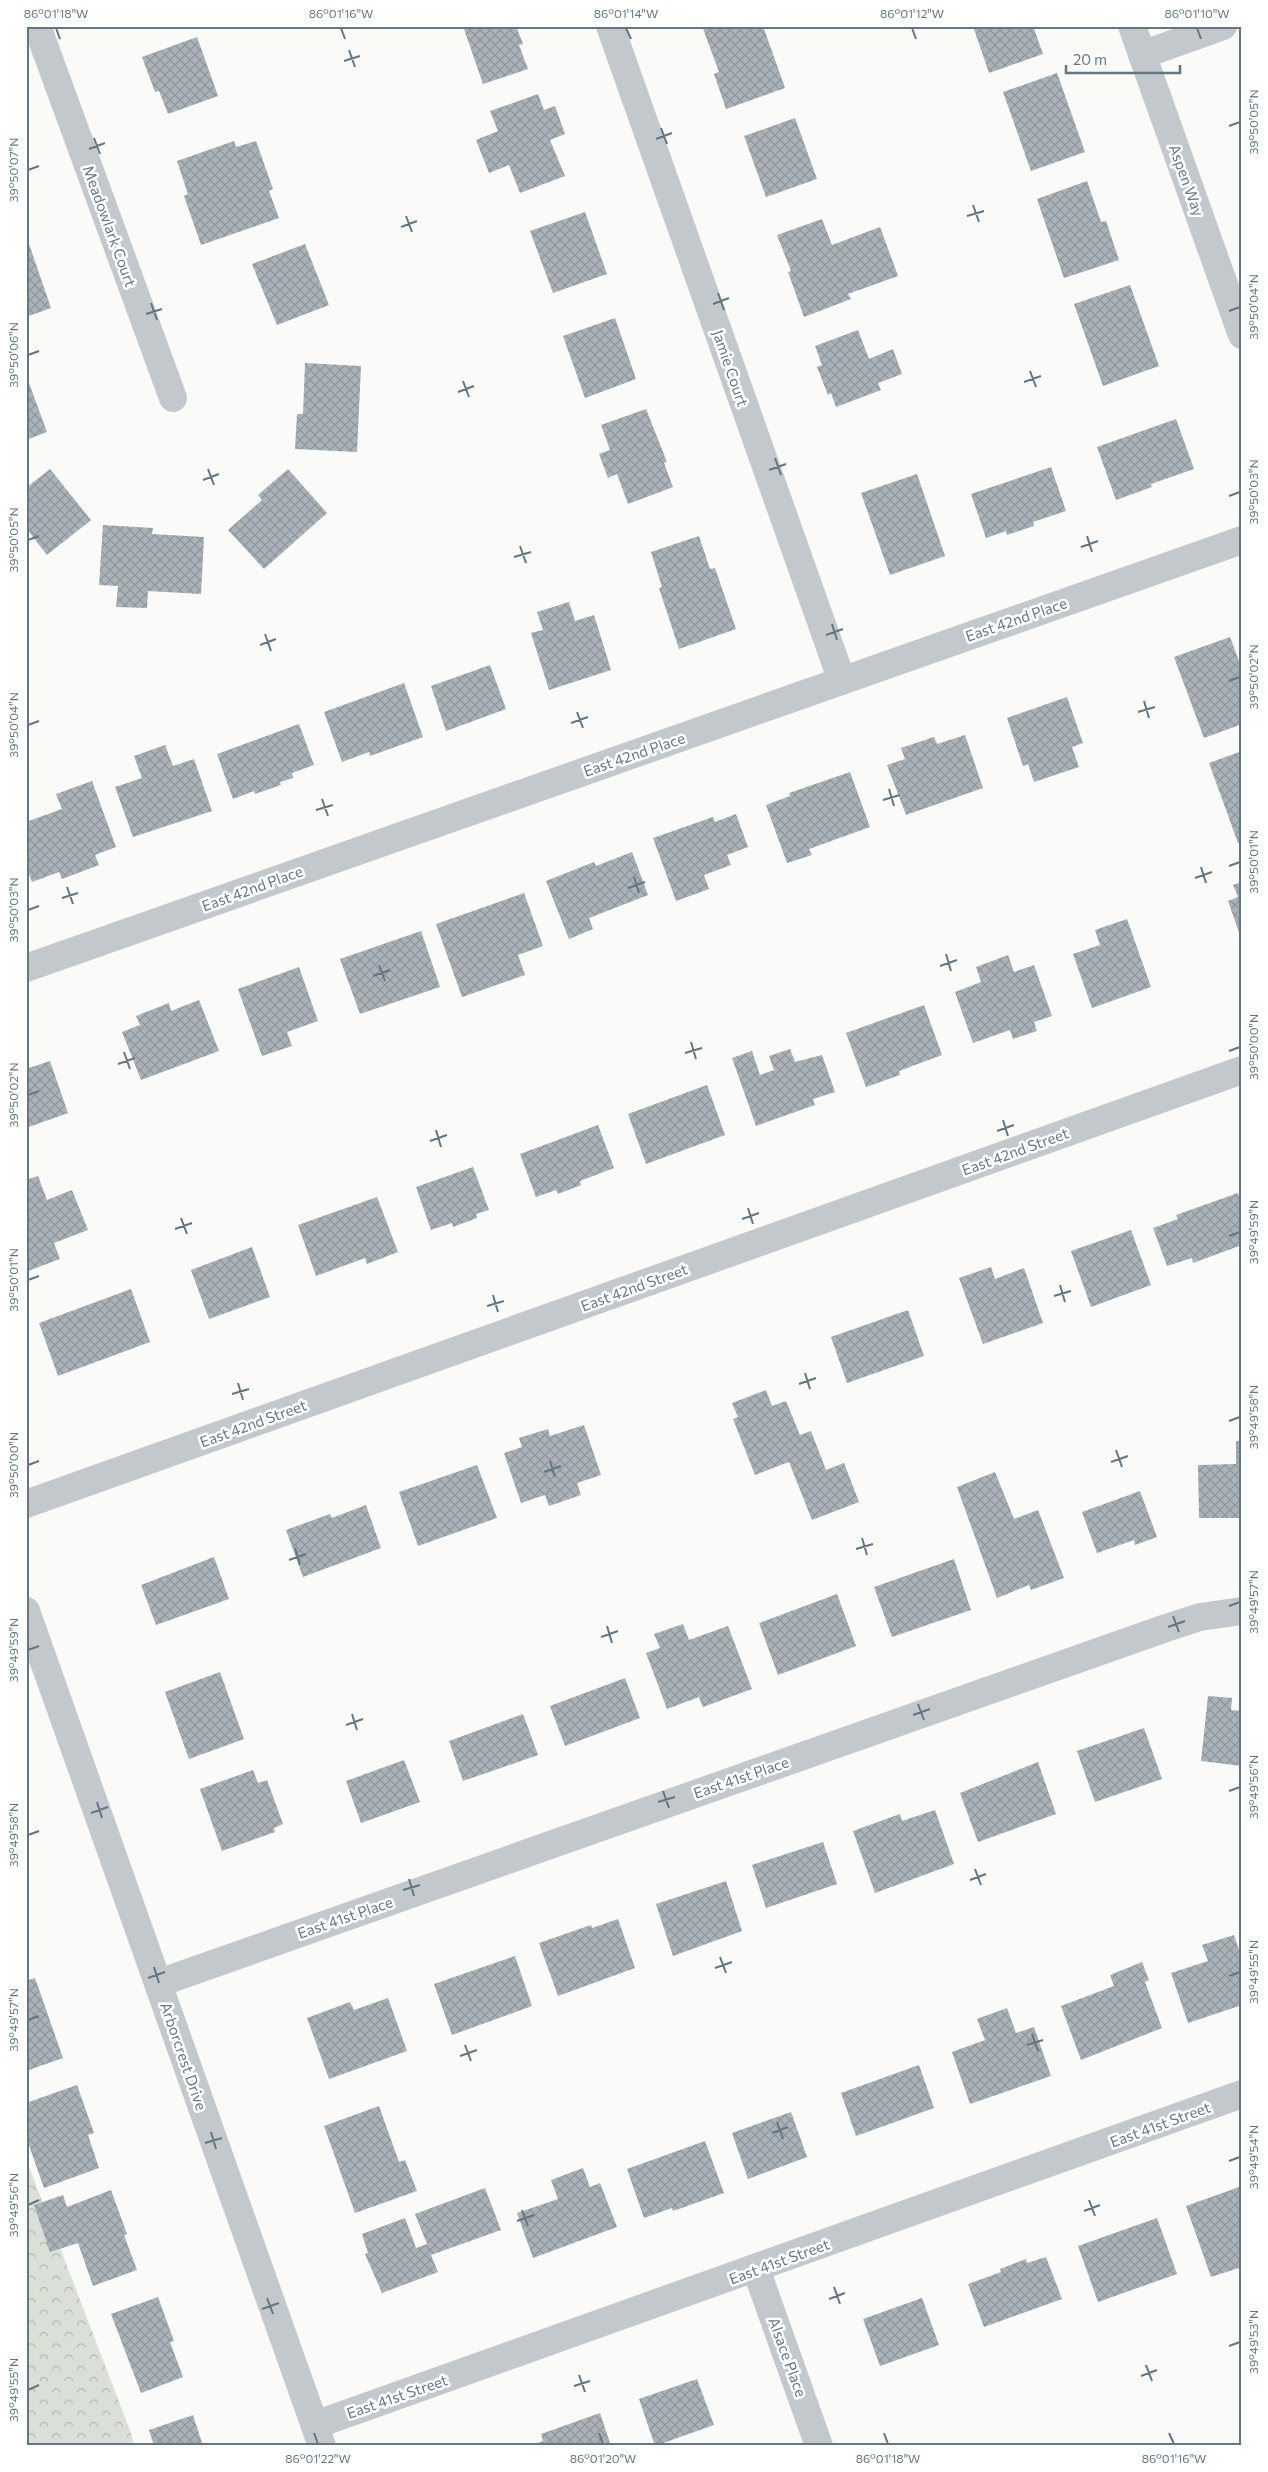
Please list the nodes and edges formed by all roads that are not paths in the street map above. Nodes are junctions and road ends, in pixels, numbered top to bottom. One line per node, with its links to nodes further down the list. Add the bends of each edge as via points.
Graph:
1 (37, 26): 7 (street, Meadowlark Court)
2 (610, 26): 9 (street, Jamie Court)
3 (1132, 26): 5 (street, Aspen Way)
4 (1223, 26): 5 (street)
5 (1142, 55): 6 (street, Aspen Way)
6 (1242, 335)
7 (173, 398)
8 (1242, 540): 9 (street, East 42nd Place)
9 (842, 680): 10 (street, East 42nd Place)
10 (26, 968)
11 (1242, 1070): 12 (street, East 42nd Street)
12 (26, 1504)
13 (26, 1611): 15 (street, Arborcrest Drive)
14 (1242, 1611): 15 (street, East 41st Place, via 1200,1617 1166,1628)
15 (158, 1983): 18 (street, Arborcrest Drive)
16 (1242, 2094): 17 (street, East 41st Street)
17 (756, 2269): 18 (street, East 41st Street); 19 (street, Alsace Place)
18 (318, 2435)
19 (819, 2446)

